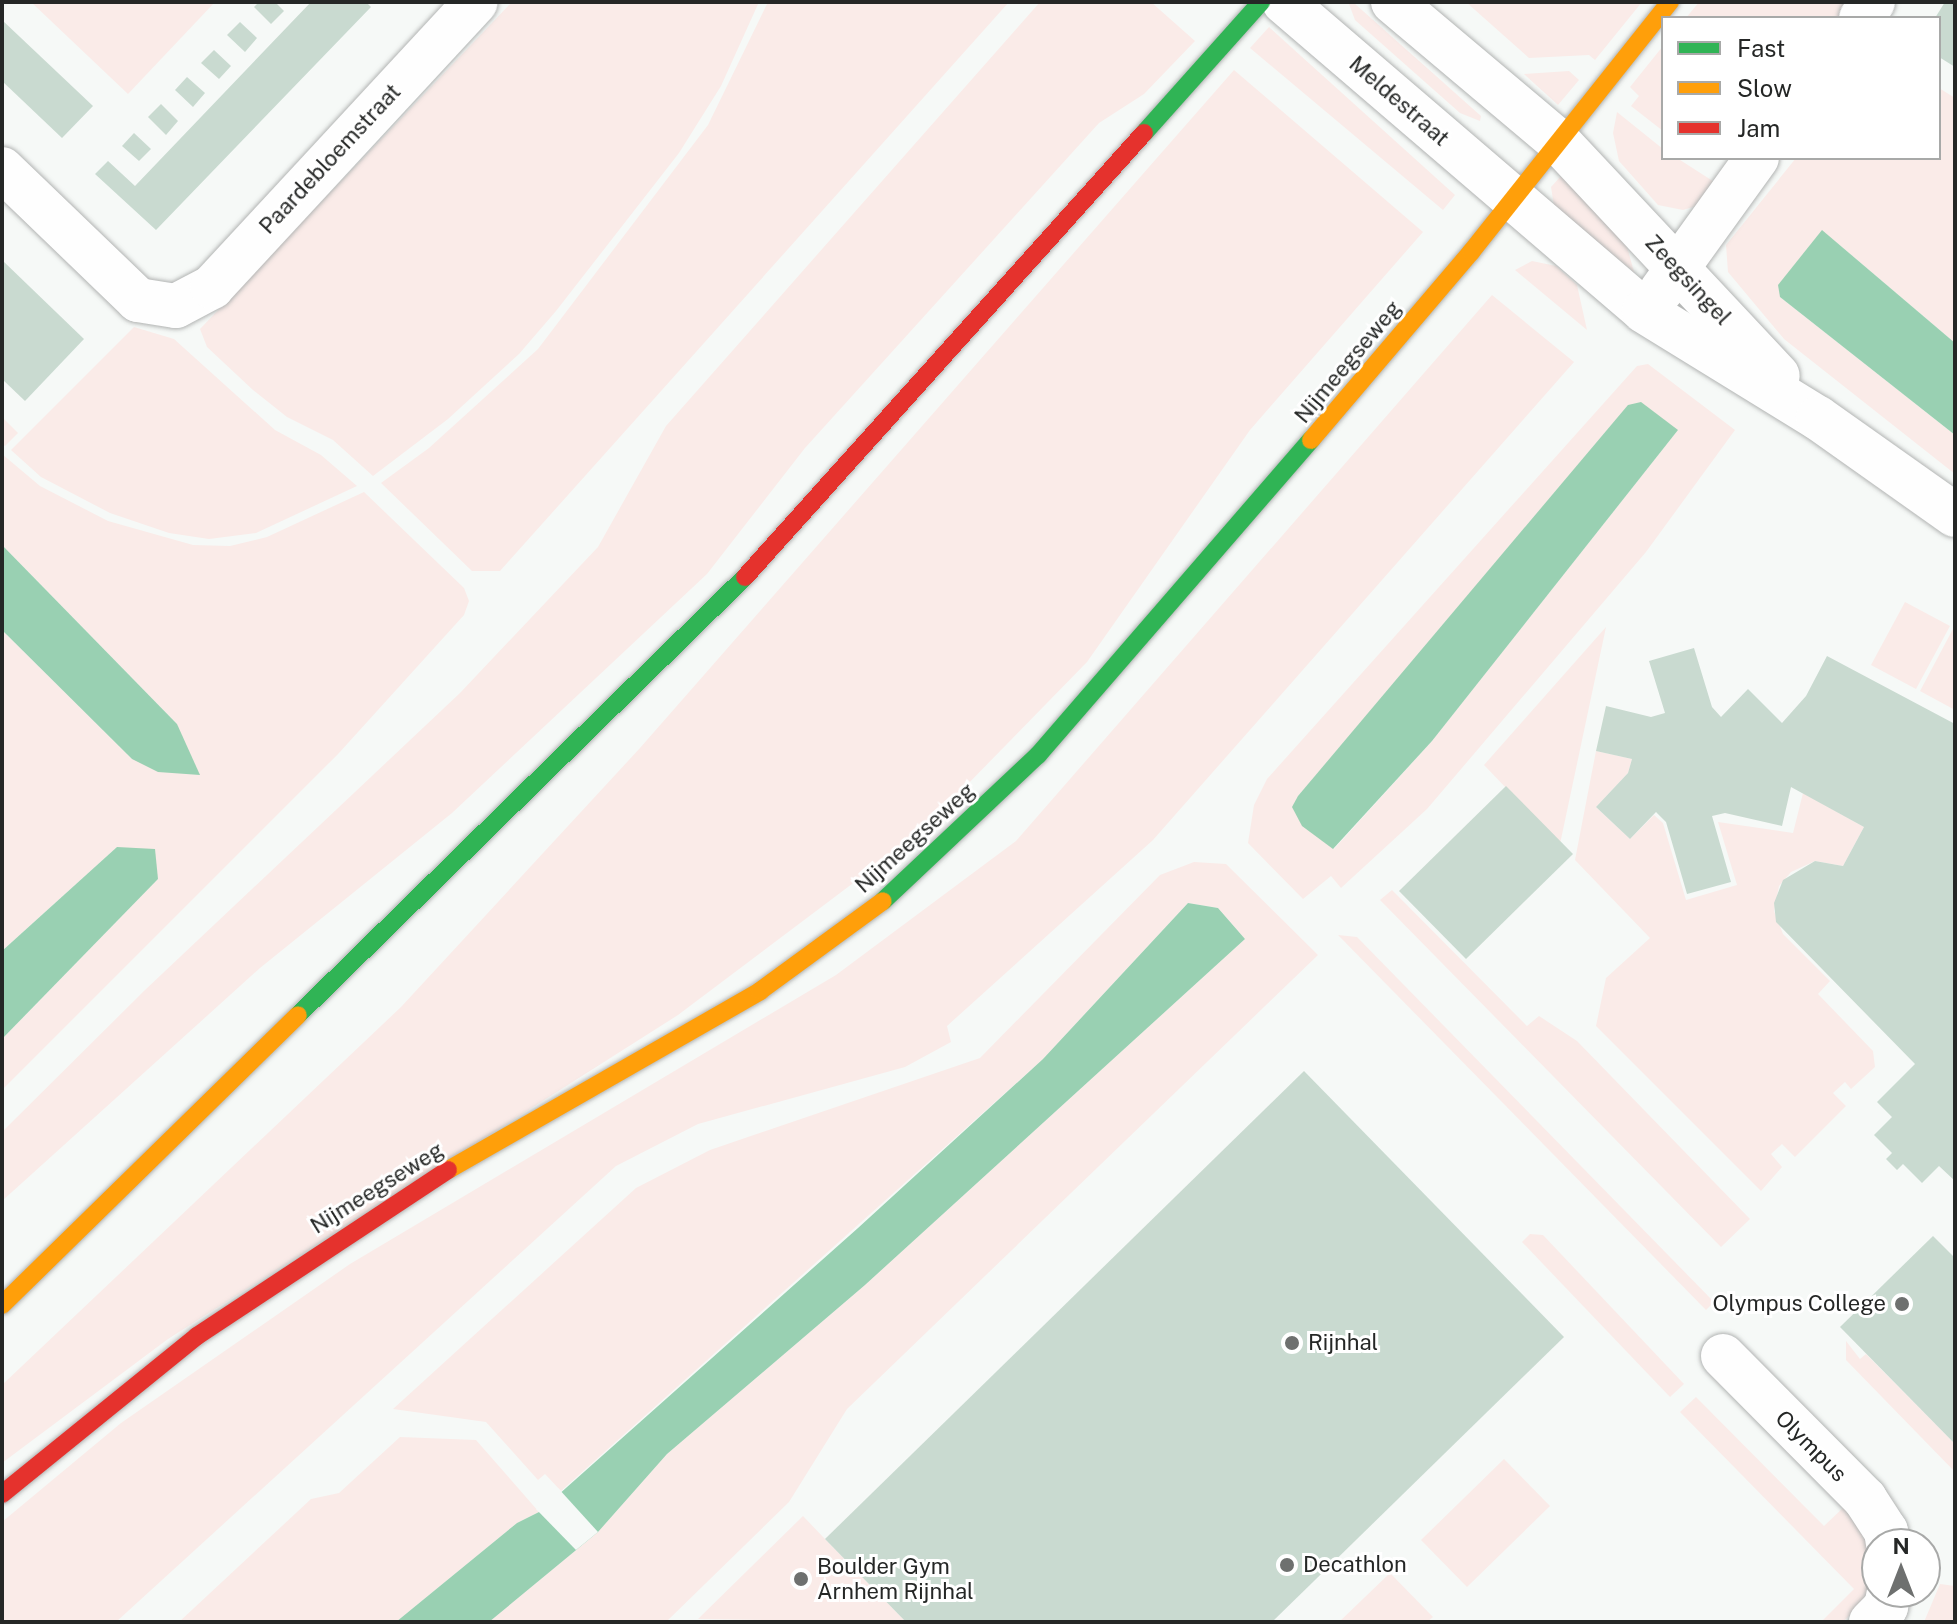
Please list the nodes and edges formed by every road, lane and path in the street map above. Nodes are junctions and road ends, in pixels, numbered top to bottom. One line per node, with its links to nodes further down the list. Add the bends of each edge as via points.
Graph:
1 (476, 2): 8 (street, Paardebloemstraat, via 212,287 176,306 138,300)
2 (1261, 2): 14 (main road, via 747,575)
3 (1284, 2): 9 (street, Meldestraat)
4 (1393, 2): 6 (street)
5 (1670, 2): 6 (main road, Nijmeegseweg)
6 (1559, 142): 9 (main road, Nijmeegseweg); 10 (street, Zeegsingel)
7 (1756, 160): 10 (street)
8 (2, 169)
9 (1514, 200): 11 (street, Zeegsingel); 16 (main road, Nijmeegseweg, via 1289,471 1048,745 890,896 760,991 405,1195 197,1336)
10 (1678, 270): 11 (street); 12 (street, Zeegsingel)
11 (1644, 311): 12 (street, Zeegsingel)
12 (1818, 418): 13 (street, Zeegsingel)
13 (1955, 515)
14 (2, 1305)
15 (1723, 1356): 17 (street, Olympus, via 1865,1499)
16 (2, 1494)
17 (1884, 1528)

